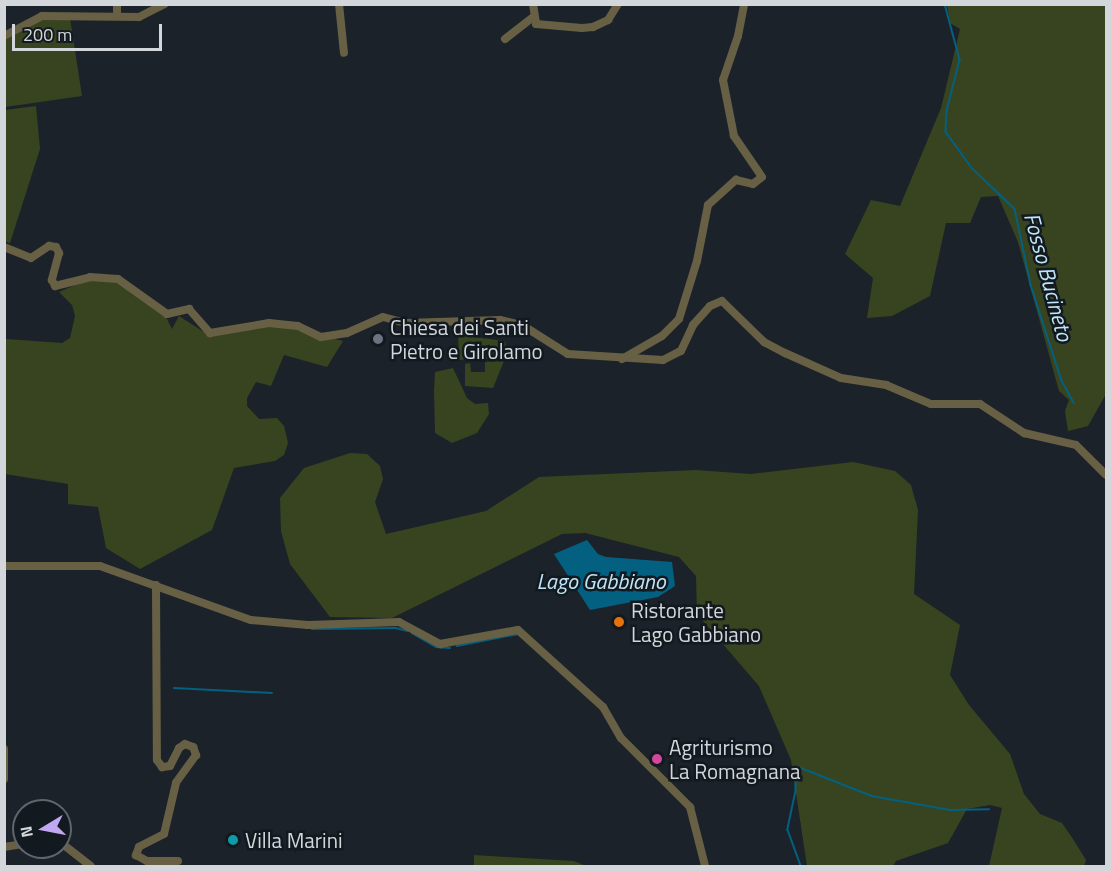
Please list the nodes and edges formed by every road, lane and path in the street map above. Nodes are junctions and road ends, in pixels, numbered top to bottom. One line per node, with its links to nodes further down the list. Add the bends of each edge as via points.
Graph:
1 (66, 4): 8 (street)
2 (117, 4): 9 (street)
3 (165, 4): 9 (street, via 143,16)
4 (339, 4): 13 (street)
5 (533, 4): 10 (street)
6 (618, 4): 10 (street, via 608,20 593,27 540,26)
7 (744, 4): 15 (street, via 723,80 734,136 762,177 753,184 736,180 708,205 697,261 679,319 662,336)
8 (67, 15): 9 (street); 11 (street, via 38,17)
9 (117, 16)
10 (532, 18): 12 (street)
11 (4, 36)
12 (505, 39)
13 (344, 53)
14 (4, 247): 15 (street, via 32,258 56,247 59,253 52,280 56,286 90,277 118,279 167,314 192,310 210,333 276,324 298,326 321,337 350,332 383,317 406,323 504,320 525,327 565,354)
15 (621, 360): 16 (street, via 674,357 706,310 722,301 764,342 841,378 886,385 934,405 980,404 1024,433 1070,443 1087,453)
16 (1107, 475)
17 (4, 566): 18 (street, via 100,566)
18 (156, 585): 22 (street, via 157,760 160,766 170,766 185,744 193,747 196,754 176,783 164,834 139,847 136,855 147,861); 24 (street, via 251,620 308,625 399,622 446,645 519,631 603,707 621,738 690,807)
19 (4, 749): 20 (street)
20 (4, 779)
21 (72, 852): 23 (street)
22 (178, 861)
23 (91, 867)
24 (705, 867)

